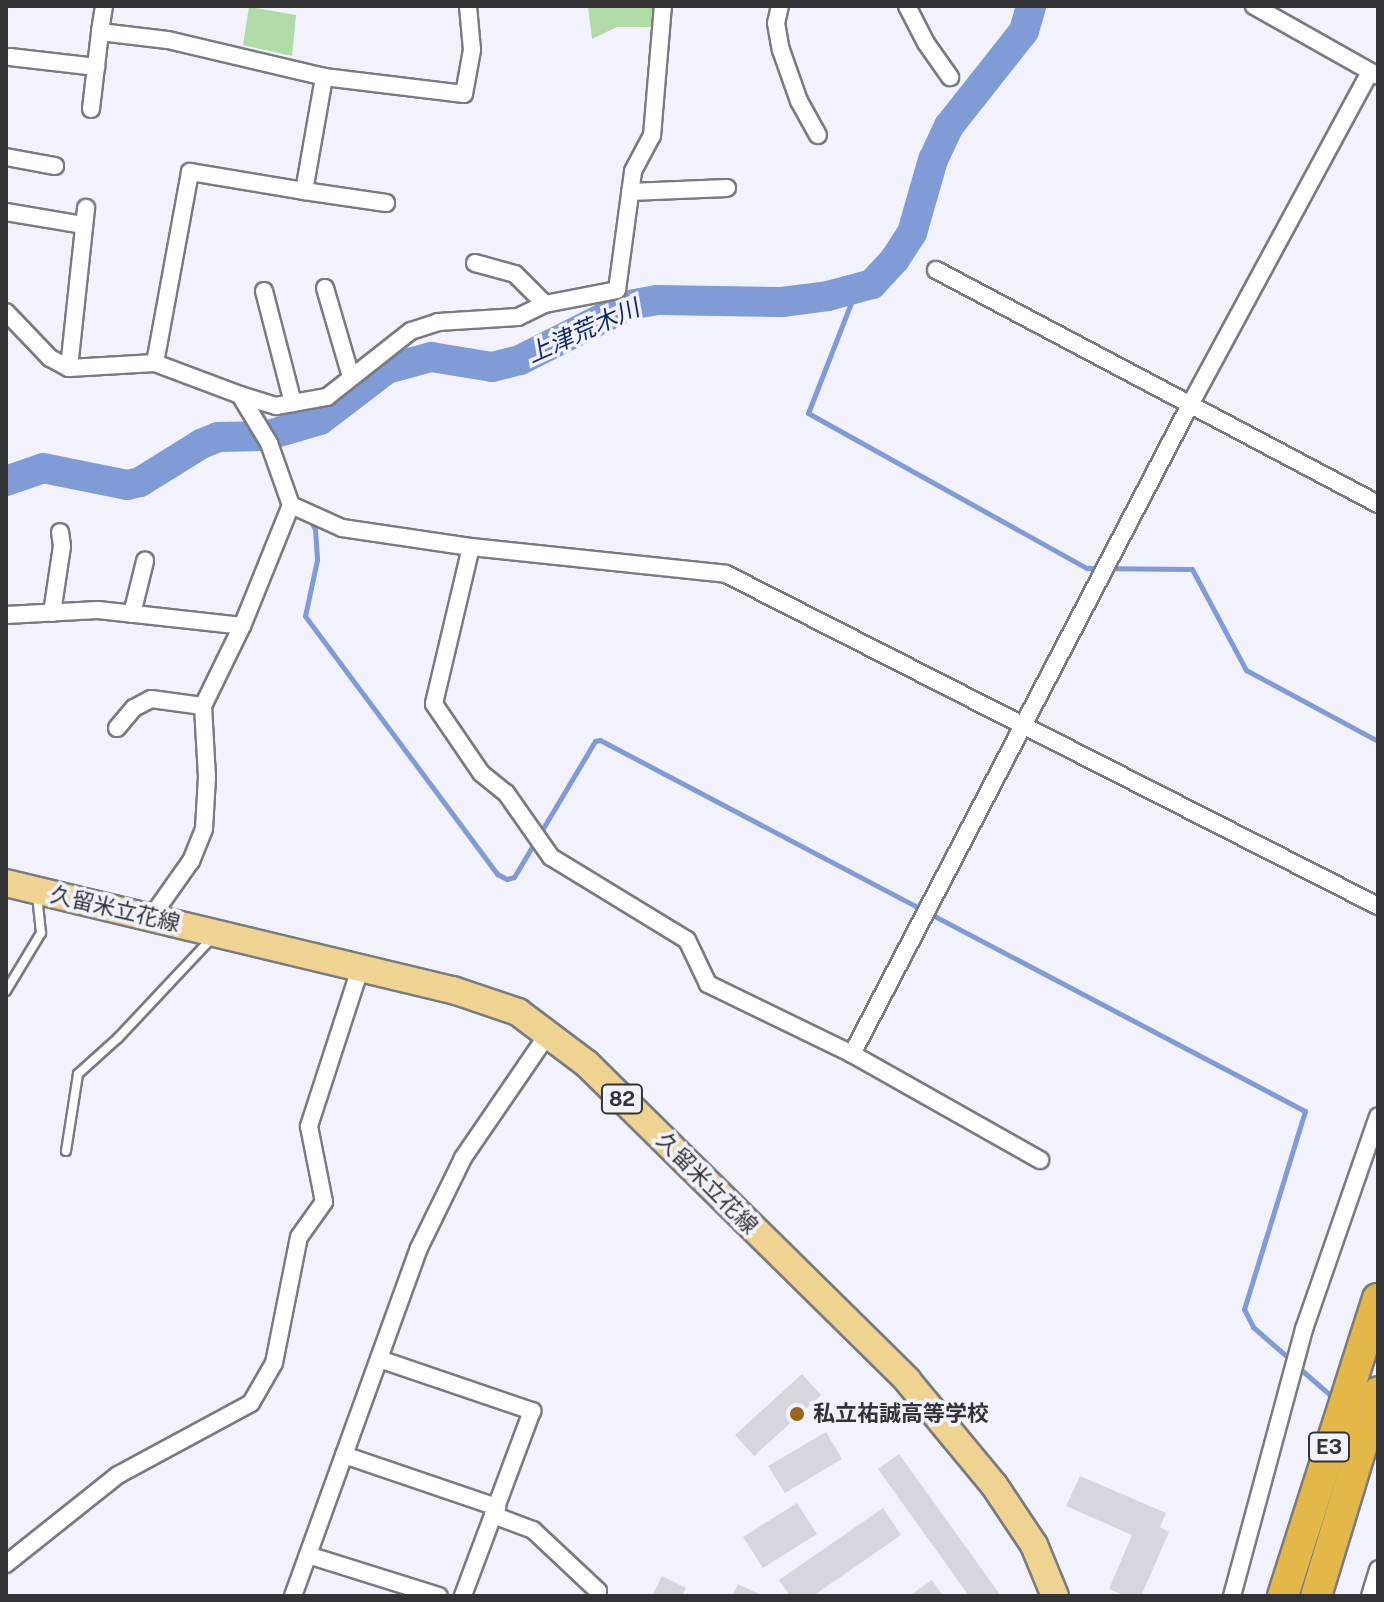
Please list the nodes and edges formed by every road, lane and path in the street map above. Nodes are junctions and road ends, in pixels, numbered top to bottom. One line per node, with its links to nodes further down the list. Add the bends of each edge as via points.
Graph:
1 (104, 6): 7 (street)
2 (468, 6): 11 (street, via 472,50 464,94)
3 (663, 6): 19 (street, via 652,136 633,171)
4 (780, 6): 14 (street, via 776,23 781,50)
5 (907, 6): 12 (street)
6 (1262, 8): 10 (street)
7 (100, 32): 9 (street); 11 (street, via 168,40)
8 (10, 57): 9 (street)
9 (96, 67): 13 (street)
10 (1374, 74): 33 (street)
11 (324, 77): 18 (street)
12 (950, 77)
13 (91, 109)
14 (818, 135)
15 (6, 157): 16 (street)
16 (55, 166)
17 (727, 188): 19 (street)
18 (304, 191): 20 (street); 28 (street, via 190,172)
19 (630, 192): 26 (street, via 617,290)
20 (386, 203)
21 (6, 212): 29 (street, via 85,216)
22 (475, 263): 26 (street, via 515,274)
23 (936, 270): 33 (street)
24 (325, 288): 30 (street)
25 (264, 291): 32 (street)
26 (545, 304): 30 (street, via 518,317 438,322 411,331)
27 (6, 312): 29 (street, via 50,358)
28 (155, 363): 29 (street); 31 (street)
29 (69, 368)
30 (351, 377): 32 (street, via 327,397)
31 (240, 395): 32 (street, via 276,406); 35 (street, via 269,443)
32 (293, 403)
33 (1191, 403): 34 (street); 44 (street)
34 (1378, 504)
35 (291, 505): 37 (street, via 342,528); 42 (street)
36 (60, 532): 39 (street)
37 (471, 547): 44 (street, via 726,574); 54 (street, via 434,704 481,773 506,793 551,857 687,940 708,984)
38 (145, 561): 40 (street)
39 (52, 613): 40 (street); 41 (street)
40 (132, 614): 42 (street)
41 (6, 615)
42 (242, 626): 43 (street)
43 (203, 706): 45 (street, via 151,699 134,708); 49 (street, via 204,829 191,861)
44 (1023, 724): 48 (street); 54 (street)
45 (117, 728)
46 (6, 883): 47 (main road, 久留米立花線 / 82)
47 (36, 891): 49 (main road, 久留米立花線 / 82); 52 (lane, via 41,933)
48 (1378, 906)
49 (152, 916): 50 (main road, 久留米立花線 / 82)
50 (215, 935): 51 (main road, 久留米立花線 / 82); 56 (lane, via 78,1074)
51 (360, 969): 53 (main road, 久留米立花線 / 82, via 453,990 518,1012); 64 (street, via 309,1126 324,1202 299,1237 274,1363 251,1403 118,1475)
52 (6, 991)
53 (548, 1034): 59 (street, via 463,1158 419,1248); 70 (main road, 久留米立花線 / 82, via 587,1064 907,1380 994,1485 1034,1545)
54 (852, 1054): 57 (street)
55 (1378, 1116): 71 (street, via 1304,1329)
56 (66, 1151)
57 (1040, 1160)
58 (1378, 1299): 72 (highway, E3)
59 (379, 1359): 61 (street); 62 (street, via 532,1411)
60 (1378, 1392): 73 (highway, E3)
61 (344, 1455): 62 (street); 63 (street)
62 (495, 1511): 68 (street); 69 (street, via 533,1530 598,1591)
63 (308, 1555): 66 (street); 67 (street)
64 (6, 1564)
65 (1378, 1569): 74 (street)
66 (293, 1596)
67 (439, 1596)
68 (463, 1596)
69 (597, 1596)
70 (1055, 1596)
71 (1232, 1596)
72 (1283, 1596)
73 (1316, 1596)
74 (1370, 1596)

